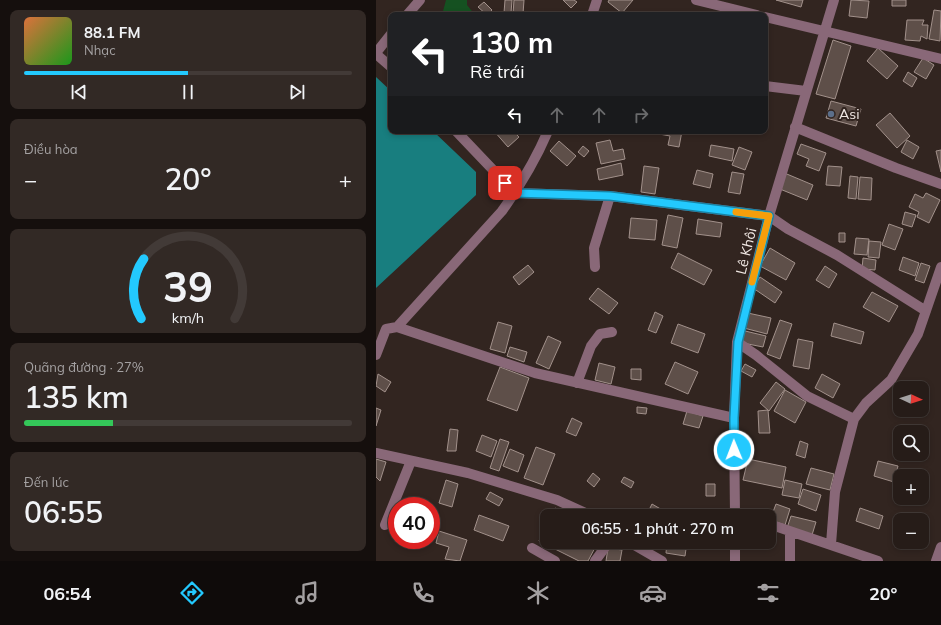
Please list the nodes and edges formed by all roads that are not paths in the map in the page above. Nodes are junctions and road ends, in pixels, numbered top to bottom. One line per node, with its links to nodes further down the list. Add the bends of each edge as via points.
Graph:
1 (420, 0): 6 (street)
2 (597, 0): 7 (street)
3 (696, 0): 5 (street)
4 (834, 0): 10 (street, Lê Khôi)
5 (721, 3): 8 (street)
6 (410, 12)
7 (593, 12)
8 (747, 12)
9 (768, 18): 10 (street)
10 (825, 32): 13 (street); 16 (street, Lê Khôi)
11 (388, 38): 12 (street)
12 (376, 54): 14 (street)
13 (941, 59)
14 (388, 64)
15 (768, 86): 16 (street)
16 (806, 91): 17 (street, Lê Khôi)
17 (795, 126): 20 (street); 23 (street, Lê Khôi)
18 (459, 134): 21 (street)
19 (547, 134): 21 (street)
20 (941, 184)
21 (515, 193): 22 (street); 27 (street, via 502,211)
22 (610, 196): 23 (street); 24 (street, via 594,248)
23 (769, 216): 26 (street); 30 (street, Lê Khôi)
24 (595, 267)
25 (941, 267): 26 (street)
26 (926, 311): 34 (street, via 918,334 891,380 866,403)
27 (397, 327): 28 (street); 32 (street, via 535,373)
28 (381, 330): 31 (street)
29 (612, 332): 32 (street, via 600,334 591,346)
30 (738, 342): 33 (street, Lê Khôi); 34 (street, via 807,396)
31 (376, 355)
32 (577, 383): 33 (street)
33 (734, 418): 38 (street, Lê Khôi)
34 (854, 419): 42 (street, via 835,492)
35 (376, 453): 36 (street)
36 (411, 461): 37 (street, via 468,473 557,500); 39 (street)
37 (577, 509)
38 (735, 509)
39 (385, 525)
40 (776, 527): 41 (street)
41 (790, 532): 42 (street); 52 (street)
42 (831, 544): 53 (street)
43 (941, 547): 54 (street)
44 (532, 548): 48 (street)
45 (604, 549): 49 (street)
46 (641, 549): 50 (street)
47 (735, 549): 51 (street)
48 (555, 561)
49 (596, 561)
50 (662, 561)
51 (735, 561)
52 (790, 561)
53 (878, 561)
54 (936, 561)

